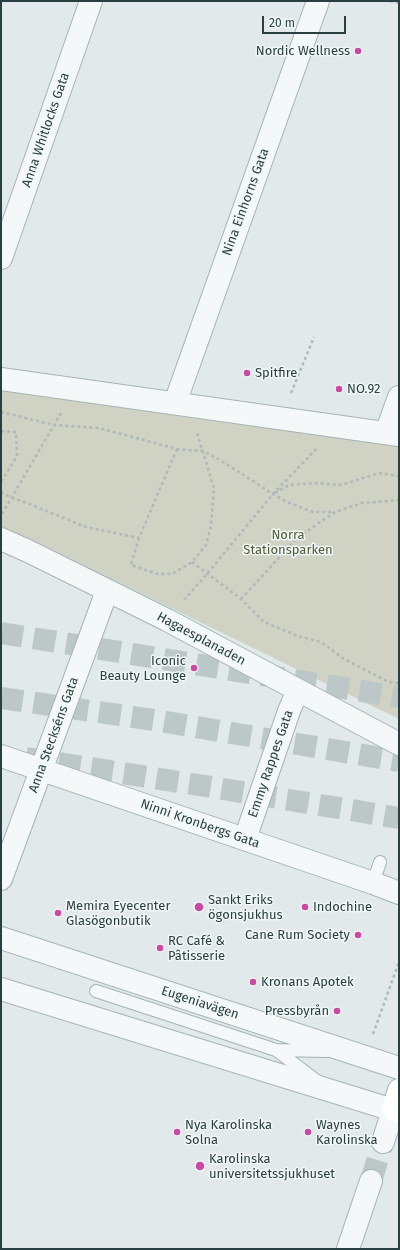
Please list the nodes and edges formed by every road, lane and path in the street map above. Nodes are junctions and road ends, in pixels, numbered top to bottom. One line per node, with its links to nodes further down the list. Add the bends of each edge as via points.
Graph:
1 (92, 1): 5 (street, Anna Whitlocks Gata)
2 (318, 1): 11 (street, Nina Einhorns Gata, via 182,382)
3 (390, 1): 4 (path)
4 (399, 2)
5 (1, 258)
6 (314, 337): 9 (path)
7 (1, 380): 8 (street)
8 (75, 390): 11 (street); 13 (path)
9 (290, 396)
10 (398, 399): 16 (street)
11 (182, 404): 14 (street); 18 (path)
12 (1, 412): 13 (path)
13 (54, 425): 17 (path, via 99,428); 23 (path)
14 (337, 427): 16 (street); 22 (path)
15 (1, 431): 20 (path, via 16,432 17,456)
16 (393, 434)
17 (177, 449): 18 (path); 27 (path)
18 (203, 451): 22 (path); 29 (path, via 214,488 211,526 206,545)
19 (399, 476): 22 (path, via 379,473 341,485 289,485)
20 (1, 482)
21 (1, 492): 23 (path)
22 (273, 494): 25 (path, via 313,512); 30 (path)
23 (12, 498): 26 (path); 27 (path, via 86,527)
24 (399, 500): 25 (path, via 362,503)
25 (335, 512): 32 (path, via 297,538)
26 (1, 515)
27 (139, 538): 29 (path, via 131,565 158,574 172,574)
28 (1, 539): 31 (street, Hagaesplanaden)
29 (192, 562): 30 (path)
30 (207, 574): 32 (path); 33 (path)
31 (107, 591): 35 (street, Hagaesplanaden); 38 (street, Anna Steckséns Gata)
32 (241, 599): 34 (path, via 264,622 321,642 357,666 389,682)
33 (184, 601)
34 (399, 683)
35 (298, 690): 36 (street, Hagaesplanaden); 39 (street, Emmy Rappes Gata)
36 (399, 744)
37 (1, 756): 38 (street, Ninni Kronbergs Gata)
38 (41, 769): 39 (street, Ninni Kronbergs Gata); 41 (street, Anna Steckséns Gata)
39 (244, 839): 42 (street, Ninni Kronbergs Gata)
40 (380, 862): 42 (lane)
41 (1, 879)
42 (373, 883): 43 (street, Ninni Kronbergs Gata)
43 (399, 893)
44 (1, 938): 48 (street, Eugeniavägen)
45 (1, 989): 50 (street)
46 (96, 991): 47 (lane)
47 (276, 1050): 48 (lane); 50 (lane)
48 (344, 1051): 49 (street, Eugeniavägen)
49 (399, 1068)
50 (328, 1089): 51 (street)
51 (397, 1104): 52 (street)
52 (383, 1142)
53 (371, 1181): 54 (street)
54 (348, 1249)

